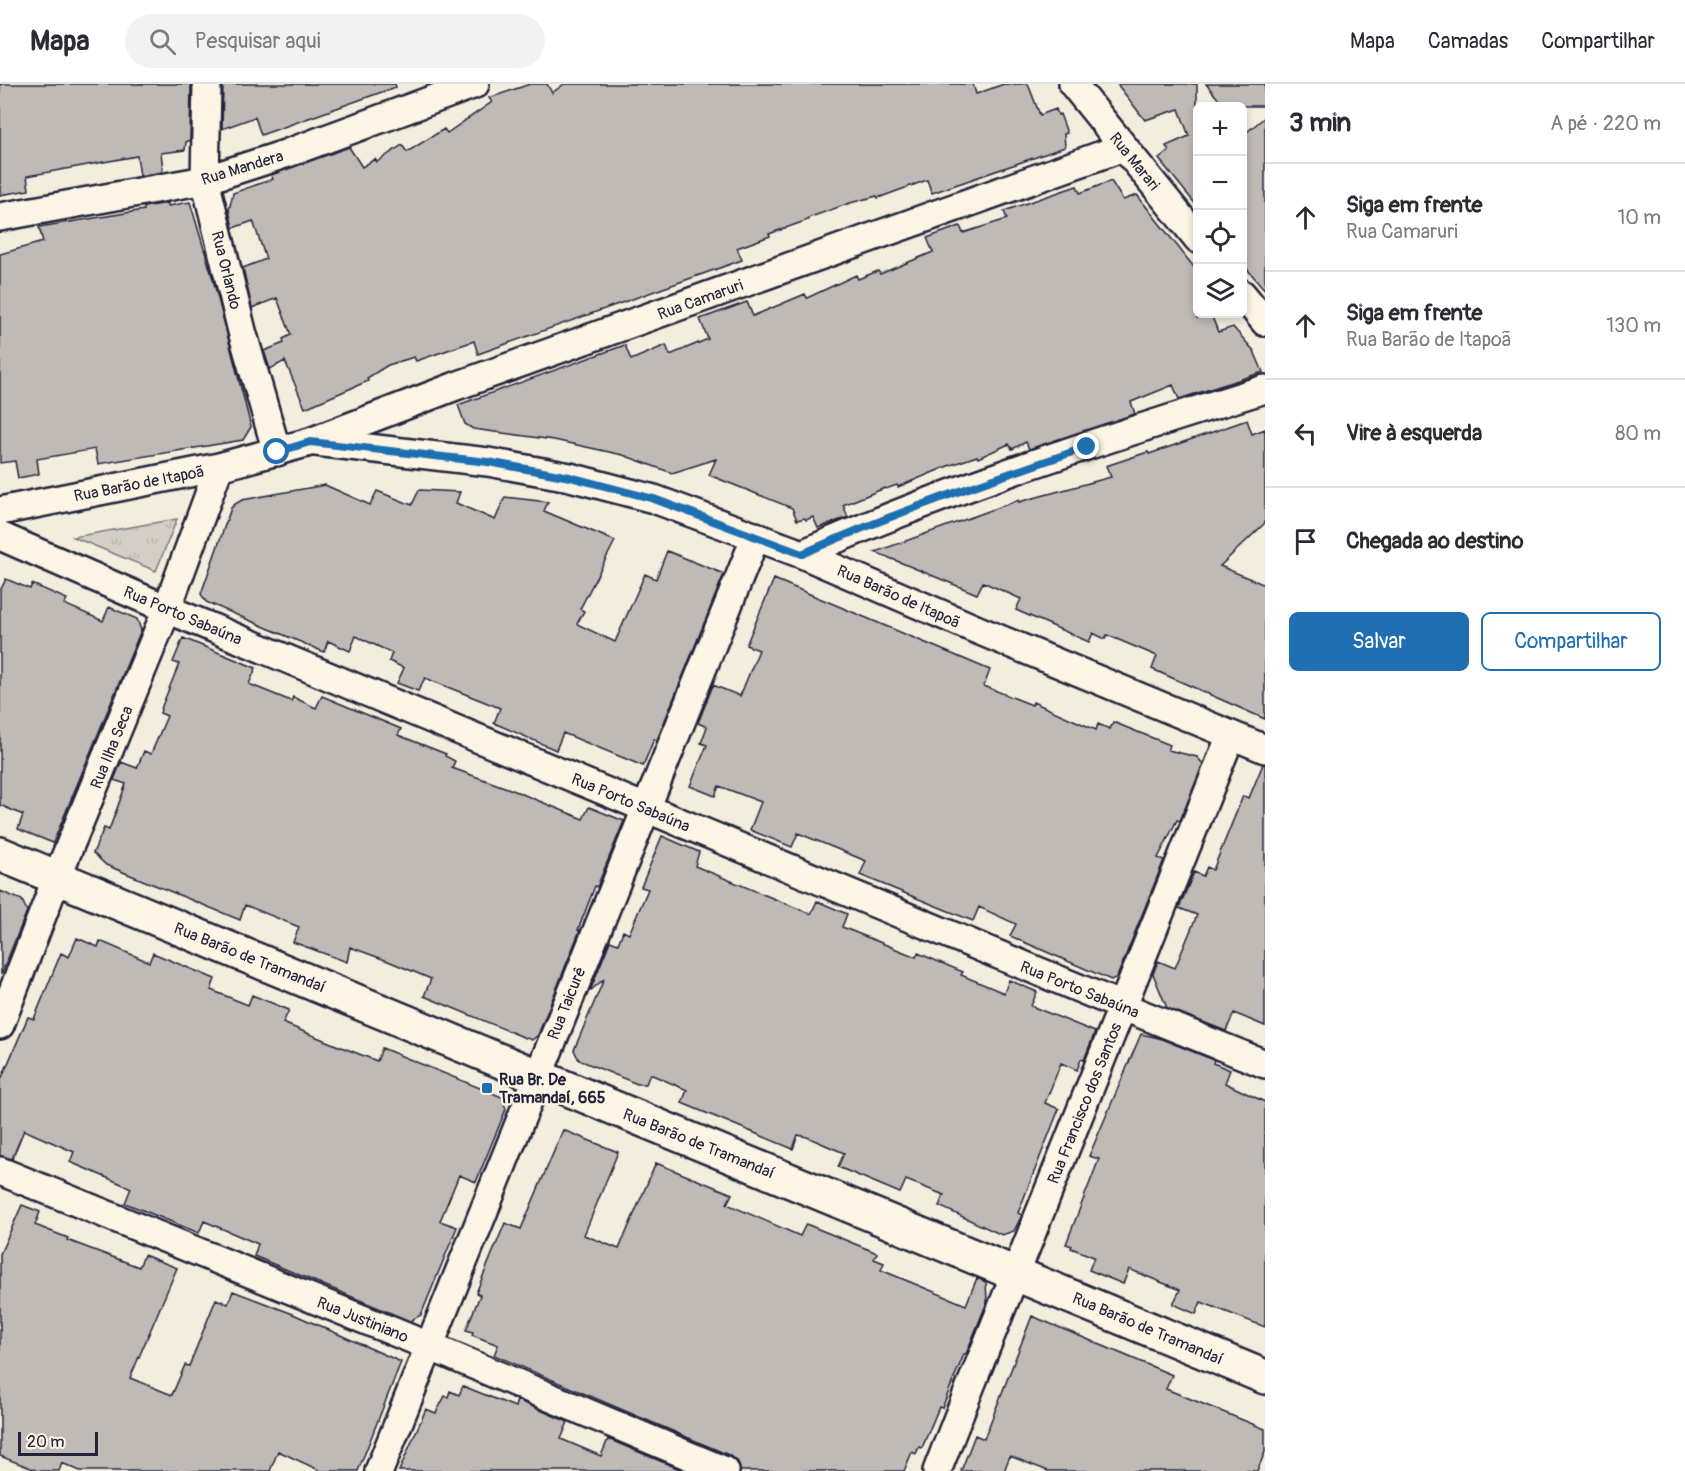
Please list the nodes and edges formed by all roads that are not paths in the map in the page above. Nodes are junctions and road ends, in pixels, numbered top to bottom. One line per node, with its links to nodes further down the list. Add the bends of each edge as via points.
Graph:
1 (207, 84): 5 (street, Rua Orlando)
2 (475, 84): 5 (street, Rua Mandera)
3 (1072, 84): 4 (street, Rua Marari)
4 (1124, 147): 7 (street, Rua Marari); 11 (street, Rua Camaruri)
5 (205, 180): 6 (street, Rua Mandera); 12 (street, Rua Orlando)
6 (0, 217)
7 (1193, 234)
8 (1247, 300): 9 (street)
9 (1265, 322)
10 (1265, 388): 17 (street, via 971,486)
11 (310, 442): 12 (street, Rua Camaruri); 16 (street, Rua Barão de Itapoã, via 488,462 570,477 654,499)
12 (277, 452): 13 (street, Rua Barão de Itapoã)
13 (219, 467): 14 (street, Rua Barão de Itapoã); 18 (street, Rua Ilha Seca)
14 (0, 511)
15 (0, 536): 18 (street, Rua Porto Sabaúna)
16 (756, 536): 17 (street, Rua Barão de Itapoã); 21 (street, Rua Taicurê)
17 (802, 554): 19 (street, Rua Barão de Itapoã)
18 (167, 609): 21 (street, Rua Porto Sabaúna); 23 (street, Rua Ilha Seca)
19 (1232, 735): 20 (street, Rua Barão de Itapoã); 24 (street, Rua Francisco dos Santos)
20 (1265, 749)
21 (645, 808): 24 (street, Rua Porto Sabaúna); 27 (street, Rua Taicurê)
22 (0, 854): 23 (street, Rua Barão de Tramandaí)
23 (57, 877): 25 (street, Rua Ilha Seca); 27 (street, Rua Barão de Tramandaí)
24 (1124, 1007): 26 (street, Rua Porto Sabaúna); 29 (street, Rua Francisco dos Santos)
25 (0, 1025)
26 (1265, 1064)
27 (537, 1076): 29 (street, Rua Barão de Tramandaí); 30 (street, Rua Taicurê)
28 (0, 1171): 30 (street, Rua Justiniano)
29 (1014, 1272): 31 (street, Rua Barão de Tramandaí); 34 (street, Rua Francisco dos Santos)
30 (431, 1347): 32 (street, Rua Taicurê); 33 (street, Rua Justiniano)
31 (1265, 1377)
32 (379, 1471)
33 (725, 1471)
34 (937, 1471)

